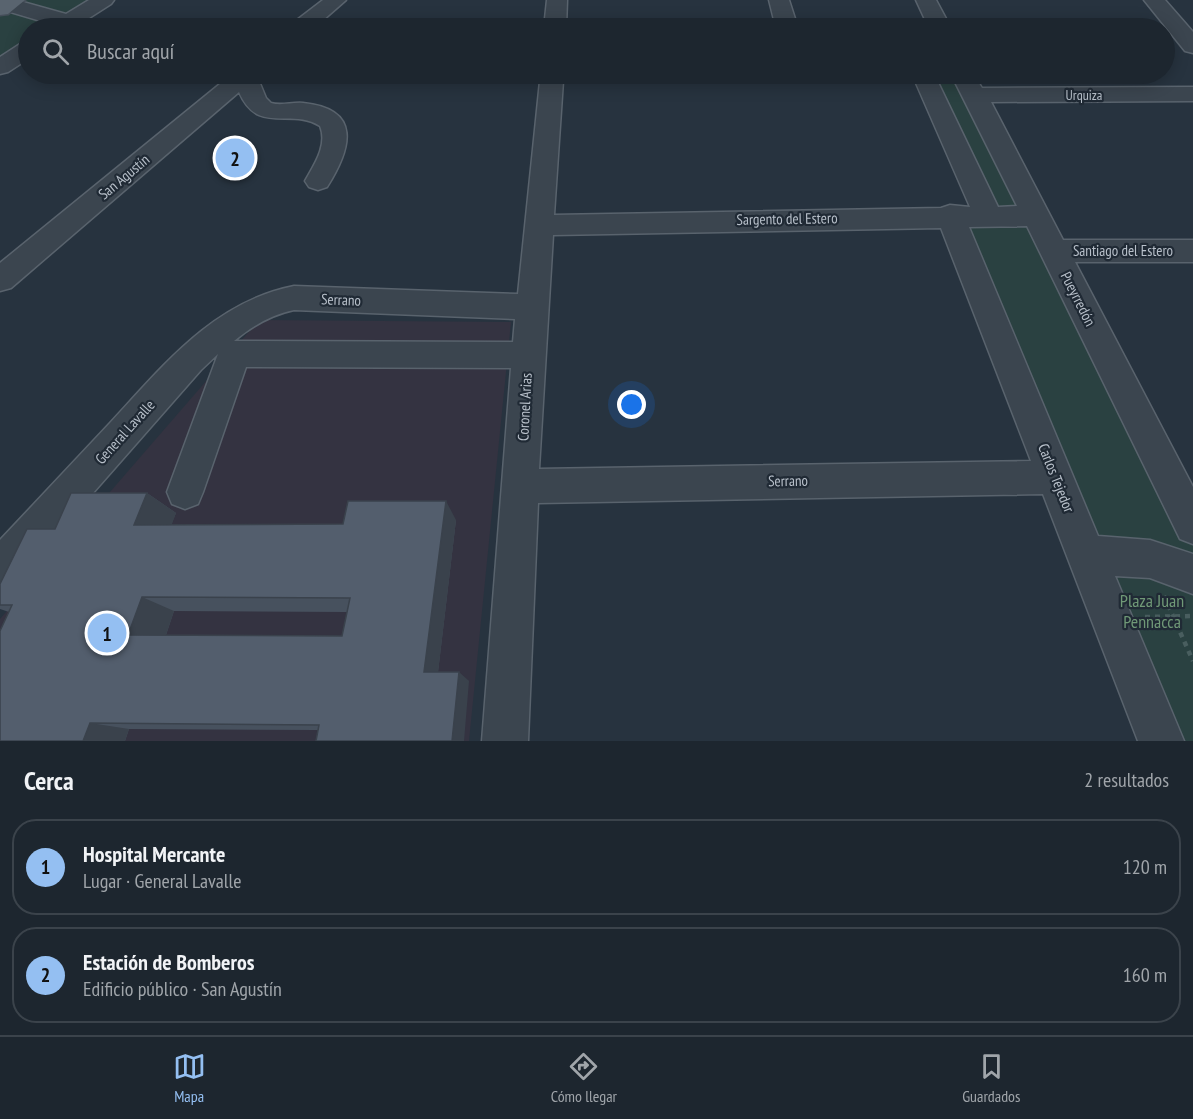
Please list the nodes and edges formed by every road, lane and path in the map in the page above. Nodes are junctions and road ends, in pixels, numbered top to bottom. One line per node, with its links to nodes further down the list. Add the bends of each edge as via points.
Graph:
1 (104, 0): 9 (street)
2 (336, 0): 10 (street)
3 (557, 0): 11 (street)
4 (779, 0): 12 (street)
5 (926, 0): 13 (street)
6 (1154, 0): 14 (street)
7 (5, 4): 8 (street)
8 (48, 18)
9 (82, 18)
10 (314, 18)
11 (556, 18)
12 (784, 18)
13 (935, 18)
14 (1169, 18)
15 (1175, 25): 16 (street)
16 (1193, 46)
17 (18, 55): 18 (street)
18 (0, 67)
19 (230, 84): 32 (street, San Agustín)
20 (248, 84): 25 (street, via 261,108 316,113 333,126 337,135 335,149)
21 (551, 84): 29 (street, Coronel Arias)
22 (928, 84): 27 (street)
23 (969, 84): 24 (street, Urquiza); 28 (street, Pueyrredón)
24 (1193, 94)
25 (318, 181)
26 (950, 215): 27 (street, Sargento del Estero); 29 (street, Sargento del Estero); 38 (street, Carlos Tejedor)
27 (988, 216): 28 (street, Sargento del Estero)
28 (1035, 216): 30 (street, Pueyrredón)
29 (539, 225): 34 (street, Coronel Arias)
30 (1053, 251): 31 (street, Santiago del Estero); 41 (street, Pueyrredón)
31 (1193, 251)
32 (0, 280)
33 (260, 306): 34 (street, Serrano, via 294,298); 35 (street, General Lavalle)
34 (531, 307): 37 (street, Coronel Arias)
35 (198, 352): 36 (street); 44 (street, General Lavalle)
36 (234, 354): 37 (street); 40 (street)
37 (528, 355): 39 (street, Coronel Arias)
38 (1056, 477): 39 (street, Serrano); 42 (street, Carlos Tejedor)
39 (521, 486): 50 (street, Coronel Arias)
40 (185, 492)
41 (1193, 526)
42 (1085, 554): 43 (street); 51 (street, Carlos Tejedor)
43 (1150, 559): 45 (street); 47 (path)
44 (0, 569)
45 (1193, 574)
46 (1193, 616): 47 (path)
47 (1172, 617): 48 (path, via 1141,617); 49 (path)
48 (1146, 628)
49 (1193, 661)
50 (505, 741)
51 (1161, 741)

